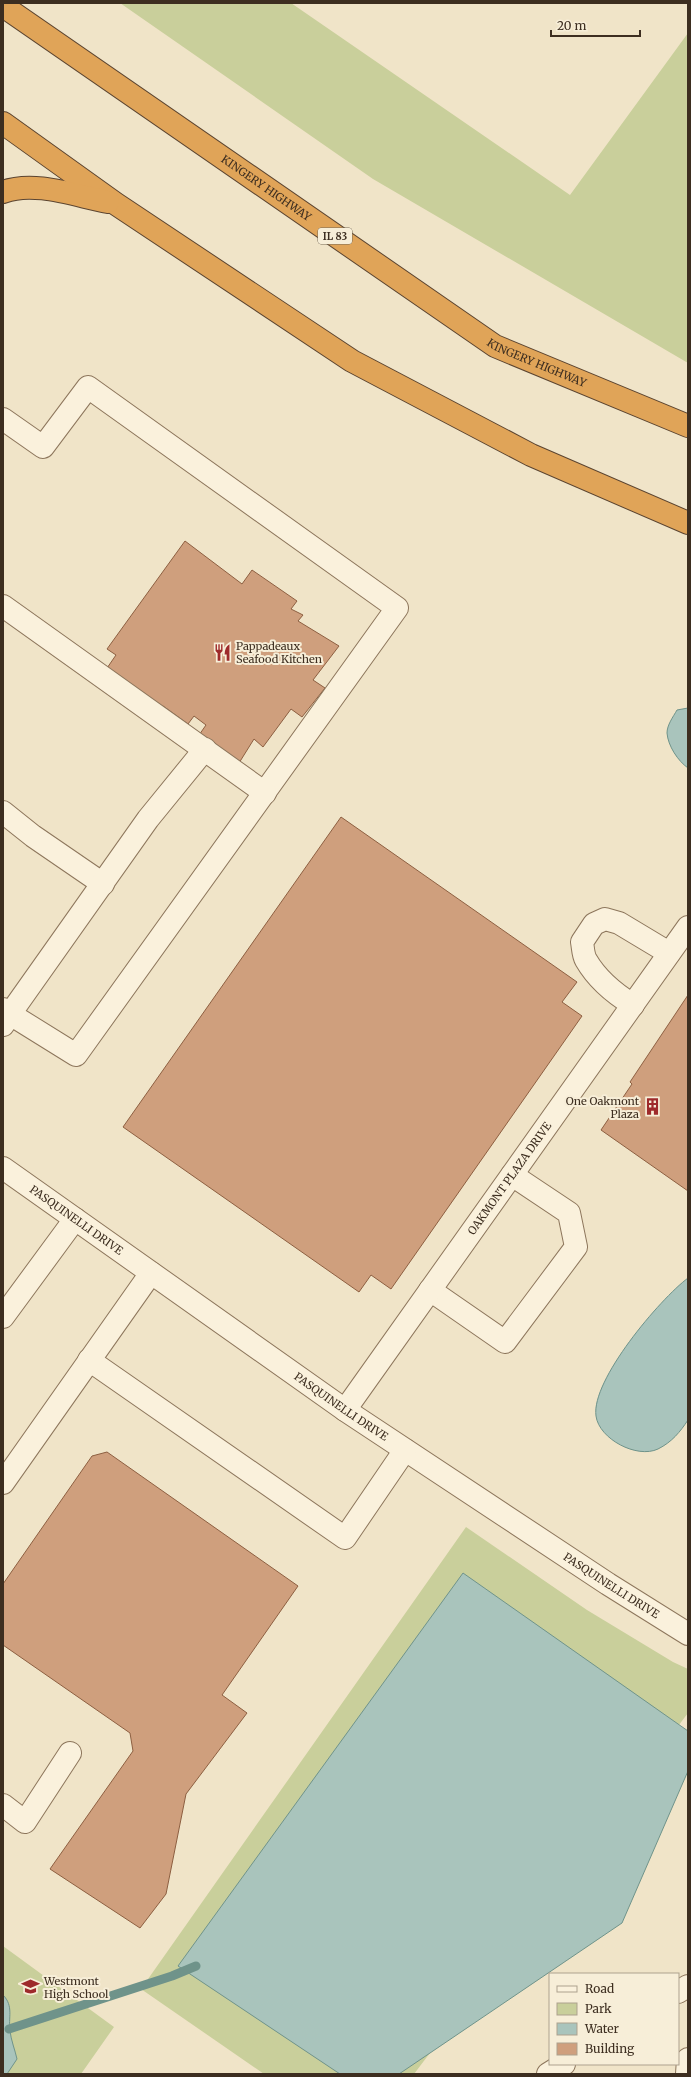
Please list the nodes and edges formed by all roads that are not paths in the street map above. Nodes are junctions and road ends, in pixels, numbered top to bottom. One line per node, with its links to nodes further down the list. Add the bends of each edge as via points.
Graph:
1 (3, 6): 6 (highway, KINGERY HIGHWAY / IL 83, via 495,346)
2 (3, 123): 4 (highway)
3 (3, 192): 4 (highway, via 19,187 32,187)
4 (116, 204): 7 (highway, via 352,361 531,455)
5 (3, 419): 10 (street, via 43,447 88,387 397,608)
6 (688, 426)
7 (688, 523)
8 (3, 606): 9 (street)
9 (205, 750): 10 (street); 12 (street, via 148,819)
10 (265, 793): 16 (street, via 76,1056)
11 (3, 812): 12 (street)
12 (103, 884): 16 (street)
13 (688, 927): 14 (street, OAKMONT PLAZA DRIVE)
14 (669, 953): 15 (street, OAKMONT PLAZA DRIVE); 15 (street, via 619,923 605,919 594,924 582,942 585,959 607,986)
15 (633, 1005): 18 (street, OAKMONT PLAZA DRIVE)
16 (5, 1016)
17 (3, 1168): 19 (street, PASQUINELLI DRIVE)
18 (512, 1175): 21 (street, OAKMONT PLAZA DRIVE); 21 (street, via 569,1213 576,1247 505,1342)
19 (75, 1219): 20 (street, PASQUINELLI DRIVE); 22 (street)
20 (151, 1273): 23 (street); 24 (street, PASQUINELLI DRIVE)
21 (430, 1290): 24 (street, OAKMONT PLAZA DRIVE)
22 (3, 1317)
23 (89, 1360): 25 (street, via 345,1538); 26 (street)
24 (345, 1410): 25 (street, PASQUINELLI DRIVE)
25 (405, 1450): 27 (street, PASQUINELLI DRIVE)
26 (3, 1483)
27 (688, 1634)
28 (70, 1753): 29 (street, via 26,1822)
29 (3, 1805)
30 (688, 1986): 31 (street)
31 (679, 1991)
32 (688, 2059): 35 (street)
33 (562, 2065): 34 (street)
34 (548, 2074)
35 (687, 2074)

